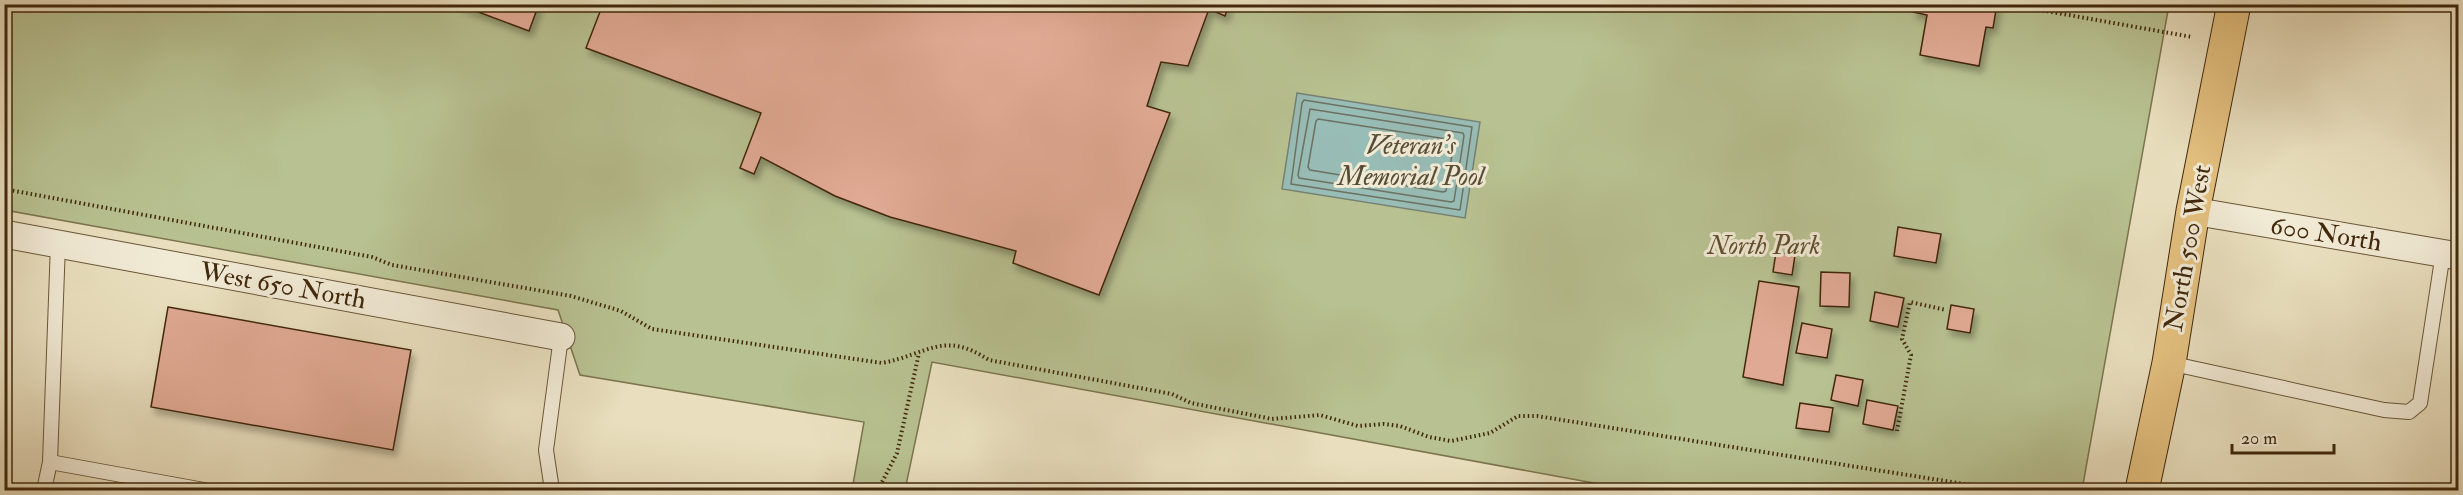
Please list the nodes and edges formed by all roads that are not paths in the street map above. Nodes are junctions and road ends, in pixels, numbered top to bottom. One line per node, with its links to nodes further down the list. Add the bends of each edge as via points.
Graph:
1 (2234, 4): 2 (main road, North 500 West)
2 (2193, 211): 5 (street, 600 North); 7 (main road, North 500 West)
3 (4, 234): 4 (street, West 650 North)
4 (58, 244): 6 (street, West 650 North); 8 (lane)
5 (2450, 254): 7 (lane, via 2420,403 2409,412 2384,410)
6 (561, 338): 11 (lane, via 546,450)
7 (2169, 363): 12 (main road, North 500 West)
8 (50, 462): 9 (lane); 10 (lane)
9 (44, 490)
10 (204, 490)
11 (552, 490)
12 (2142, 490)

